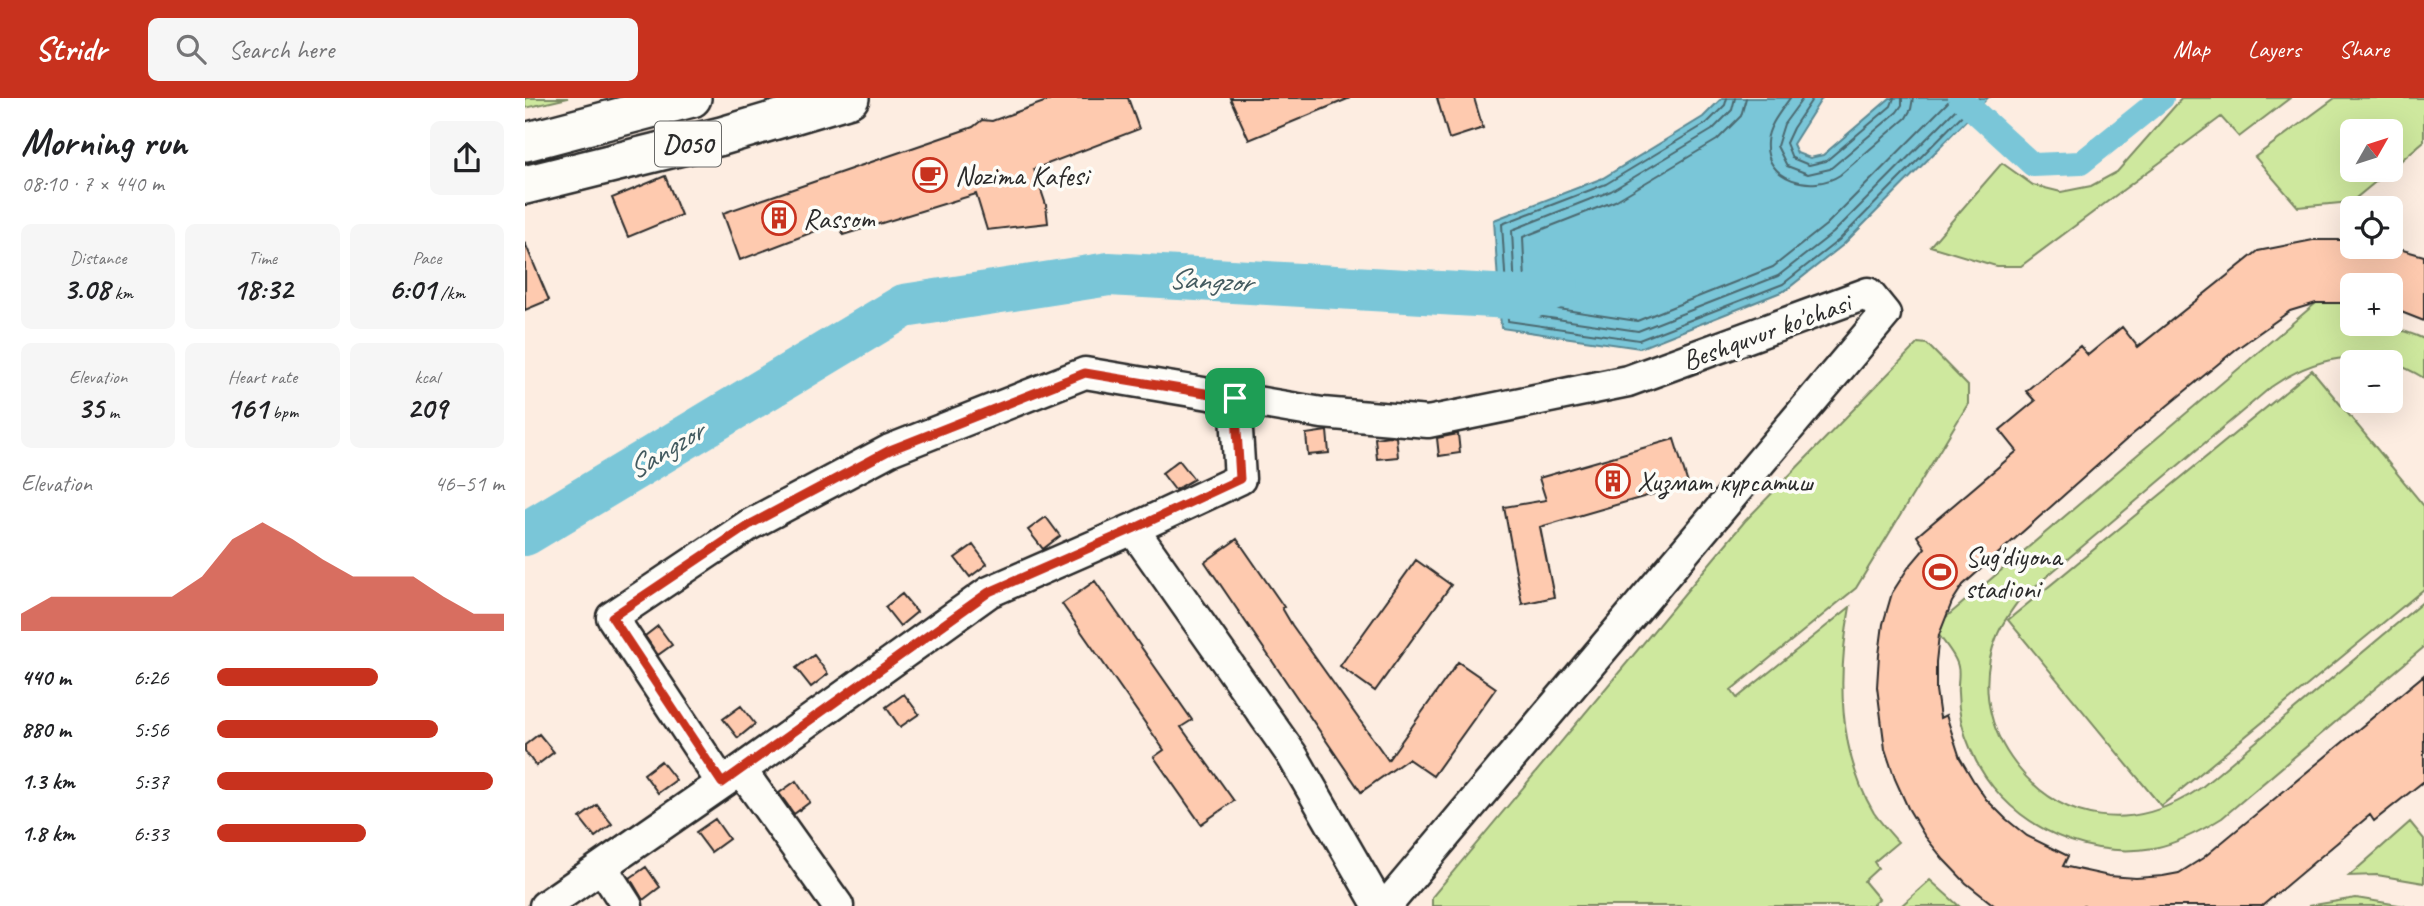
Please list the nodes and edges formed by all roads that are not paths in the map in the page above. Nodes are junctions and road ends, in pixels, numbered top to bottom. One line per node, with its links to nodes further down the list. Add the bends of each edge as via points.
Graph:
1 (692, 98): 3 (main road, D050)
2 (850, 98): 4 (main road, D050, via 722,136)
3 (525, 142)
4 (525, 185)
5 (1235, 398): 6 (street, via 1240,479); 7 (street, Beshquvur ko'chasi, via 1085,373 890,450 749,525 612,617); 9 (street, Beshquvur ko'chasi, via 1322,413 1428,422 1628,381 1868,293 1885,314)
6 (1133, 529): 7 (street, via 989,592); 13 (street, via 1292,755)
7 (731, 777): 8 (street); 12 (street)
8 (602, 867): 10 (street); 11 (street)
9 (1395, 895)
10 (545, 906)
11 (627, 906)
12 (838, 906)
13 (1379, 906)

